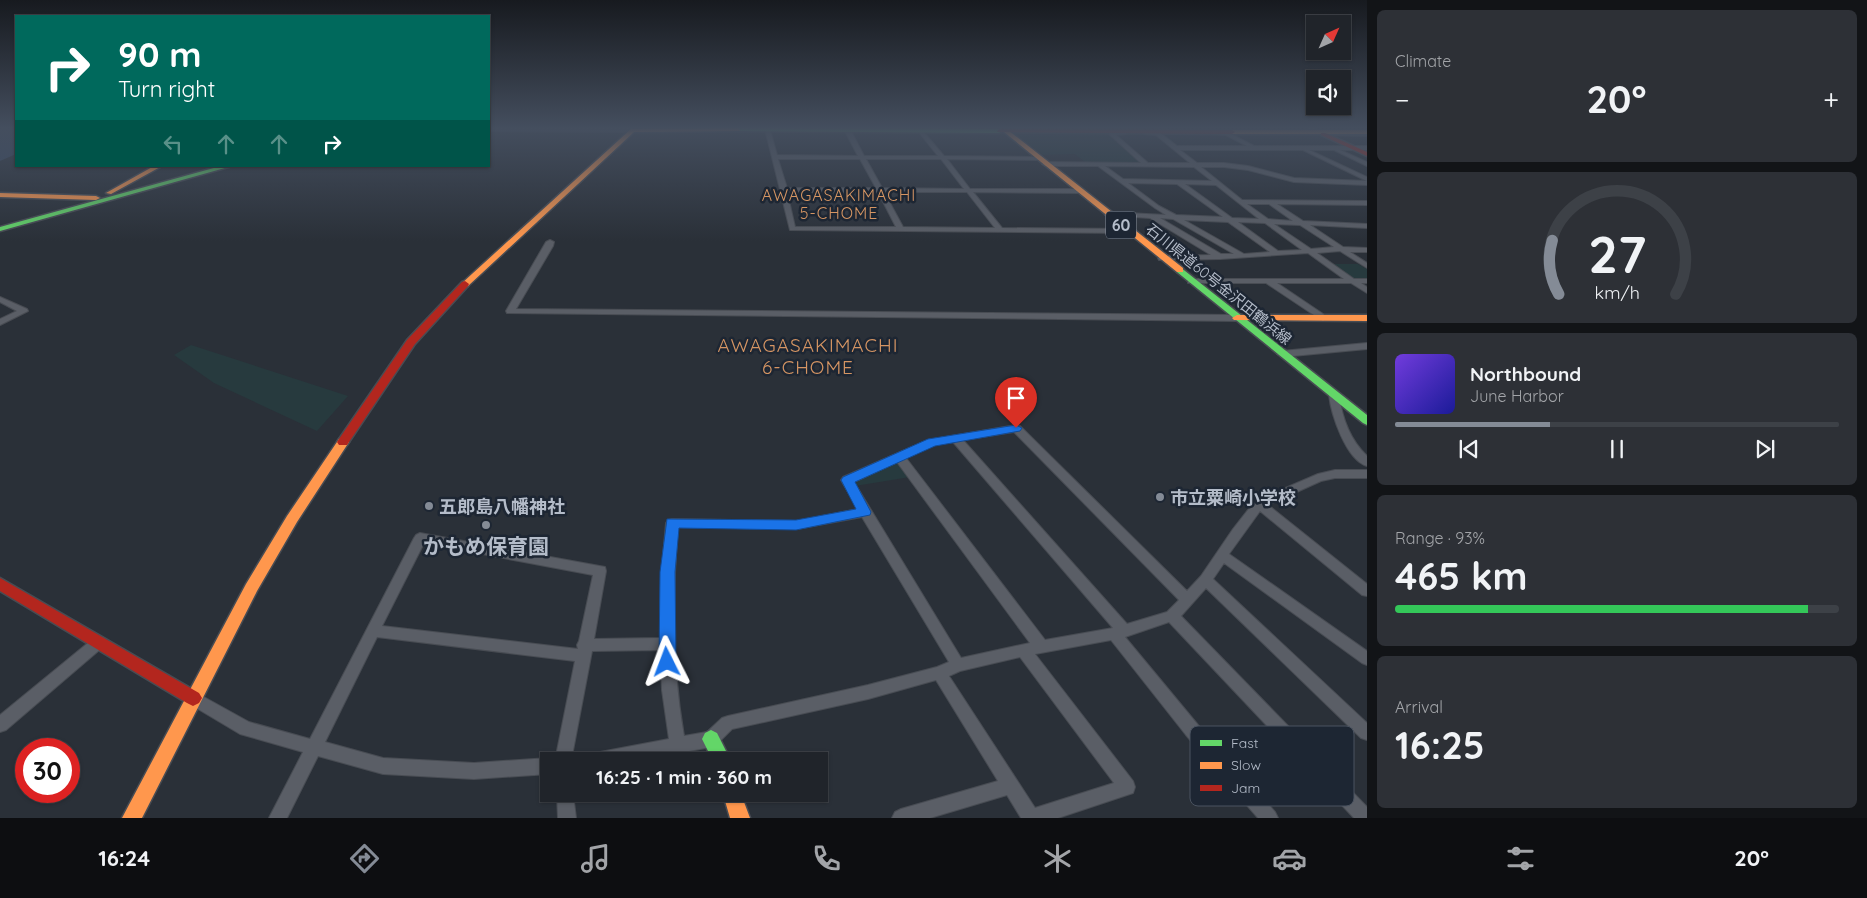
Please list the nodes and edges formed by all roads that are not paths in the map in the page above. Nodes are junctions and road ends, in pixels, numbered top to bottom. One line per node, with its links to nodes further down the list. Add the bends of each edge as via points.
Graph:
1 (595, 165): 83 (street, via 457,292 411,342 292,519)
2 (777, 165): 17 (street)
3 (866, 165): 18 (street)
4 (949, 165): 19 (street)
5 (1047, 165): 20 (street, 石川県道60号金沢田鶴浜線 / 60)
6 (1101, 165): 13 (street)
7 (1195, 165): 15 (street)
8 (1213, 165): 16 (street, via 1242,167 1294,180)
9 (1338, 165): 12 (street)
10 (157, 167): 22 (street)
11 (225, 167): 26 (street)
12 (1367, 179)
13 (1121, 181): 14 (street); 29 (street)
14 (1178, 182): 15 (street); 30 (street)
15 (1217, 183): 23 (street)
16 (1367, 183)
17 (784, 190): 18 (street); 35 (street, via 792,229)
18 (880, 190): 19 (street); 35 (street)
19 (969, 190): 20 (street); 36 (street)
20 (1079, 191): 27 (street, 石川県道60号金沢田鶴浜線 / 60)
21 (0, 195): 22 (street)
22 (98, 198): 26 (street)
23 (1241, 202): 24 (street); 31 (street)
24 (1272, 203): 25 (street); 32 (street)
25 (1367, 203)
26 (88, 205): 34 (street)
27 (1107, 214): 28 (street); 37 (street, 石川県道60号金沢田鶴浜線 / 60)
28 (1150, 216): 29 (street); 44 (street)
29 (1173, 216): 30 (street); 43 (street)
30 (1230, 219): 31 (street); 42 (street)
31 (1265, 221): 32 (street); 41 (street)
32 (1299, 222): 33 (street); 39 (street)
33 (1367, 226)
34 (0, 229)
35 (901, 230): 36 (street)
36 (1000, 230): 37 (street)
37 (1129, 231): 45 (street, 石川県道60号金沢田鶴浜線 / 60)
38 (550, 242): 53 (street, via 510,311)
39 (1339, 249): 40 (street); 41 (street); 46 (street)
40 (1367, 250)
41 (1306, 251): 42 (street); 48 (street)
42 (1276, 253): 43 (street)
43 (1243, 256): 44 (street)
44 (1220, 257): 45 (street)
45 (1162, 258): 47 (street, 石川県道60号金沢田鶴浜線 / 60)
46 (1367, 266)
47 (1190, 280): 50 (street); 53 (street, 石川県道60号金沢田鶴浜線 / 60)
48 (1352, 281): 49 (street); 50 (street); 51 (street)
49 (1367, 281)
50 (1268, 282): 54 (street)
51 (1367, 291)
52 (0, 299): 56 (street, via 24,311)
53 (1237, 318): 54 (street); 58 (street, 石川県道60号金沢田鶴浜線 / 60)
54 (1323, 318): 55 (street)
55 (1367, 318)
56 (0, 322)
57 (1367, 346): 58 (street)
58 (1282, 354): 59 (street, 石川県道60号金沢田鶴浜線 / 60)
59 (1334, 395): 60 (street, 石川県道60号金沢田鶴浜線 / 60); 63 (street, via 1335,407 1350,443)
60 (1367, 421)
61 (955, 438): 62 (street, via 932,442); 71 (street, via 1016,428); 74 (street)
62 (899, 456): 66 (street, via 847,480); 77 (street)
63 (1367, 462)
64 (1367, 474): 65 (street, via 1336,474 1318,478)
65 (1259, 504): 67 (street); 70 (street)
66 (865, 512): 76 (street, via 796,525 672,523); 81 (street)
67 (1223, 556): 68 (street); 80 (street)
68 (1206, 580): 71 (street); 87 (street)
69 (0, 584): 75 (street)
70 (1367, 592)
71 (1187, 600): 72 (street)
72 (1172, 616): 74 (street); 85 (street)
73 (372, 631): 79 (street); 79 (street, via 420,538 600,571); 90 (street)
74 (1119, 633): 77 (street); 86 (street)
75 (99, 642): 83 (street); 84 (street)
76 (666, 644): 79 (street); 89 (street)
77 (1041, 646): 78 (street)
78 (1023, 650): 81 (street); 105 (street, via 1127,787)
79 (583, 651): 91 (street)
80 (1367, 659)
81 (958, 665): 82 (street)
82 (939, 673): 88 (street, via 859,695 728,723); 95 (street)
83 (193, 698): 90 (street, via 246,729); 100 (street)
84 (0, 725)
85 (1278, 726)
86 (1190, 727)
87 (1367, 733)
88 (711, 739): 89 (street); 93 (street)
89 (678, 746): 92 (street)
90 (314, 748): 94 (street, via 383,766 474,771); 101 (street)
91 (565, 752)
92 (645, 752)
93 (718, 752)
94 (540, 767)
95 (1010, 786): 104 (street); 105 (street)
96 (566, 802): 102 (street)
97 (735, 802): 103 (street)
98 (1258, 806): 106 (street)
99 (1354, 806): 107 (street)
100 (132, 818)
101 (278, 818)
102 (567, 818)
103 (740, 818)
104 (901, 818)
105 (1031, 818)
106 (1269, 818)
107 (1366, 818)

